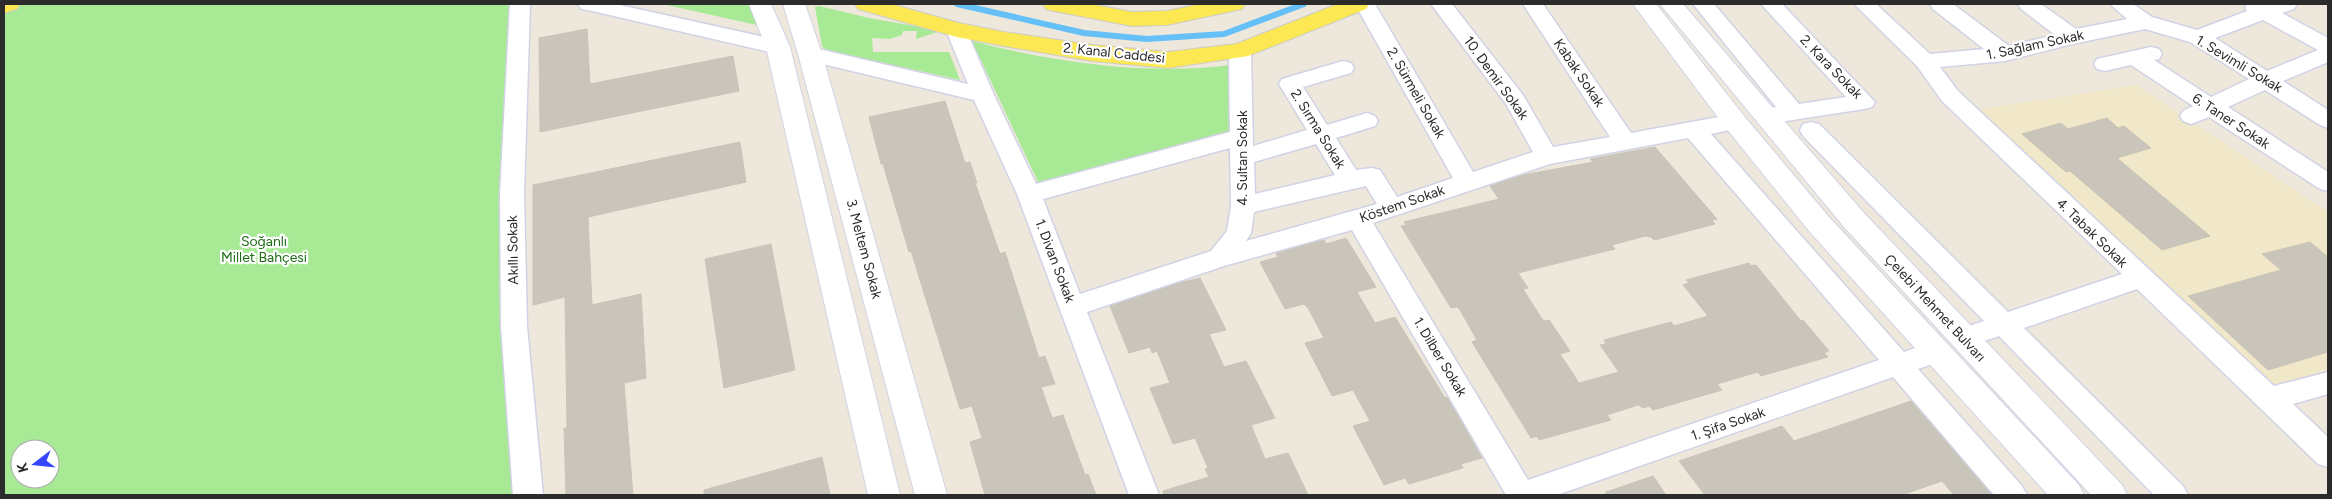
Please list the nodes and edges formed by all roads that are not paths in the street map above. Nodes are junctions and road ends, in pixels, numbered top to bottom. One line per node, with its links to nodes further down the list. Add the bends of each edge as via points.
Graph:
1 (10, 4): 22 (main road)
2 (520, 4): 68 (street, Akıllı Sokak, via 512,194 514,326)
3 (588, 4): 28 (street)
4 (760, 4): 28 (street)
5 (794, 4): 31 (street, 3. Meltem Sokak)
6 (866, 4): 25 (main road, 2. Kanal Caddesi)
7 (1054, 4): 8 (main road, via 1141,18 1176,17)
8 (1234, 4)
9 (1358, 4): 30 (main road, 2. Kanal Caddesi)
10 (1365, 4): 53 (street, 2. Sürmeli Sokak)
11 (1441, 4): 50 (street, 10. Demir Sokak, via 1515,100)
12 (1533, 4): 48 (street, Kabak Sokak)
13 (1644, 4): 44 (street, Çelebi Mehmet Bulvarı)
14 (1671, 4): 41 (street, Çelebi Mehmet Bulvarı)
15 (1703, 4): 40 (street)
16 (1771, 4): 40 (street, 2. Kara Sokak, via 1864,102)
17 (1864, 4): 33 (street, 4. Tabak Sokak)
18 (1940, 4): 32 (street)
19 (2028, 4): 26 (street)
20 (2120, 4): 24 (street, 1. Sevimli Sokak)
21 (2286, 4): 23 (street)
22 (4, 6)
23 (2256, 8): 27 (street); 29 (street)
24 (2145, 22): 26 (street, 1. Sağlam Sokak); 27 (street, 1. Sevimli Sokak)
25 (957, 30): 30 (main road, 2. Kanal Caddesi, via 1092,53 1168,60); 38 (street, 1. Divan Sokak)
26 (2072, 36): 32 (street, 1. Sağlam Sokak)
27 (2198, 37): 37 (street, 1. Sevimli Sokak)
28 (778, 47): 69 (street)
29 (2328, 47)
30 (1240, 51): 49 (street, 4. Sultan Sokak)
31 (810, 54): 38 (street); 70 (street, 3. Meltem Sokak)
32 (2004, 54): 33 (street, 1. Sağlam Sokak)
33 (1925, 62): 59 (street, 4. Tabak Sokak, via 1950,96)
34 (2323, 62): 37 (street)
35 (2105, 64): 39 (street, 6. Taner Sokak, via 2145,56)
36 (1343, 68): 47 (street, 2. Sırma Sokak, via 1290,84)
37 (2266, 80): 39 (street); 42 (street, 1. Sevimli Sokak)
38 (982, 95): 54 (street, 1. Divan Sokak)
39 (2201, 111): 52 (street, 6. Taner Sokak)
40 (1793, 112): 41 (street, 2. Kara Sokak)
41 (1766, 116): 62 (street, Çelebi Mehmet Bulvarı, via 1854,220)
42 (2328, 120)
43 (1366, 121): 47 (street)
44 (1735, 122): 45 (street, Köstem Sokak); 63 (street, Çelebi Mehmet Bulvarı, via 1819,224)
45 (1693, 129): 48 (street, Köstem Sokak); 64 (street)
46 (1811, 130): 61 (street)
47 (1321, 135): 49 (street); 51 (street, 2. Sırma Sokak)
48 (1625, 142): 50 (street, Köstem Sokak)
49 (1243, 147): 54 (street); 55 (street, 4. Sultan Sokak)
50 (1546, 156): 53 (street, Köstem Sokak)
51 (1350, 180): 55 (street, 2. Sırma Sokak); 56 (street, via 1372,176)
52 (2321, 181)
53 (1467, 182): 56 (street, Köstem Sokak)
54 (1029, 194): 60 (street, 1. Divan Sokak)
55 (1243, 206): 58 (street, 4. Sultan Sokak, via 1239,233)
56 (1392, 208): 57 (street, Köstem Sokak)
57 (1358, 219): 58 (street, Köstem Sokak); 72 (street, 1. Dilber Sokak)
58 (1220, 258): 60 (street, Köstem Sokak)
59 (2140, 278): 61 (street); 66 (street, 4. Tabak Sokak)
60 (1073, 306): 71 (street, 1. Divan Sokak)
61 (2004, 325): 62 (street); 76 (street)
62 (1963, 338): 75 (street, Çelebi Mehmet Bulvarı)
63 (1935, 352): 64 (street, 1. Şifa Sokak); 74 (street, Çelebi Mehmet Bulvarı)
64 (1898, 365): 72 (street, 1. Şifa Sokak); 73 (street)
65 (2328, 383): 66 (street)
66 (2269, 399): 67 (street, 4. Tabak Sokak)
67 (2328, 455)
68 (528, 495)
69 (884, 495)
70 (931, 495)
71 (1144, 495)
72 (1521, 495)
73 (2012, 495)
74 (2068, 495)
75 (2111, 495)
76 (2173, 495)

